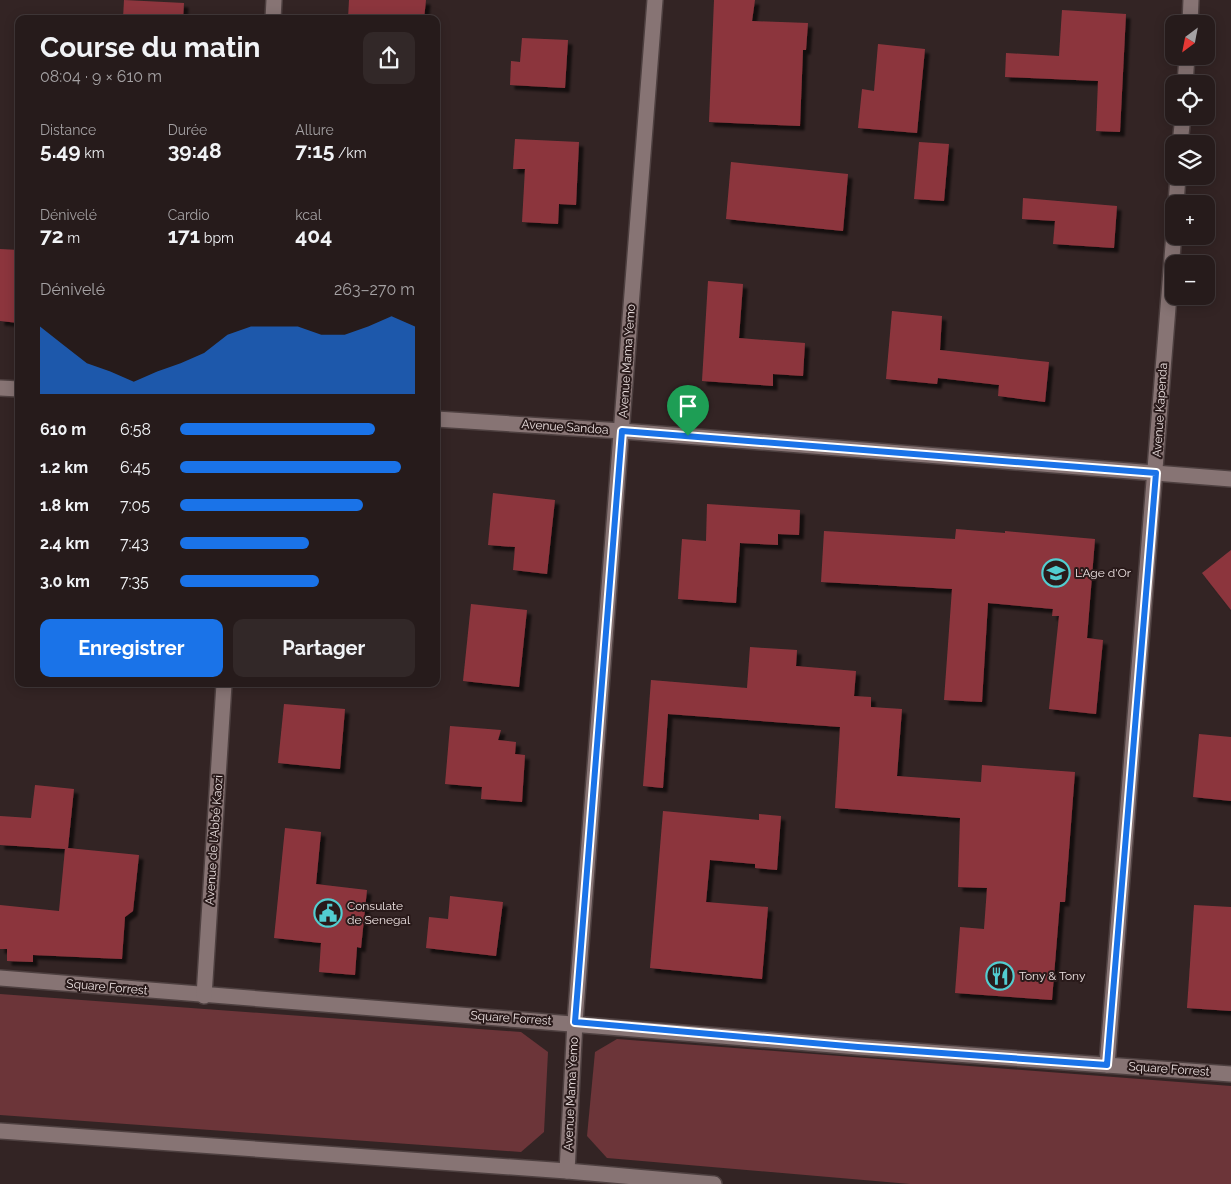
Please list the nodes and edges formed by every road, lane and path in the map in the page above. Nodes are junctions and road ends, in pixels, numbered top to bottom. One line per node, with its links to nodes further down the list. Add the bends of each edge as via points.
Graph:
1 (274, 0): 4 (street)
2 (655, 0): 10 (street, Avenue Mama Yemo)
3 (1191, 0): 5 (street)
4 (273, 15)
5 (1190, 15)
6 (1173, 245): 11 (street, Avenue Kapenda)
7 (0, 388): 8 (street)
8 (15, 389)
9 (440, 419): 10 (street, Avenue Sandoa)
10 (622, 431): 11 (street, Avenue Sandoa); 16 (street, Avenue Mama Yemo)
11 (1156, 473): 12 (street, Avenue Sandoa); 17 (street, Avenue Kapenda)
12 (1231, 479)
13 (224, 687): 15 (street, Avenue de l'Abbé Kaozi)
14 (0, 978): 15 (street, Square Forrest)
15 (204, 996): 16 (street, Square Forrest)
16 (575, 1022): 17 (street, Square Forrest); 20 (street, Avenue Mama Yemo)
17 (1107, 1065): 18 (street, Square Forrest)
18 (1231, 1074)
19 (0, 1131): 20 (street)
20 (567, 1170): 21 (street)
21 (714, 1184)

